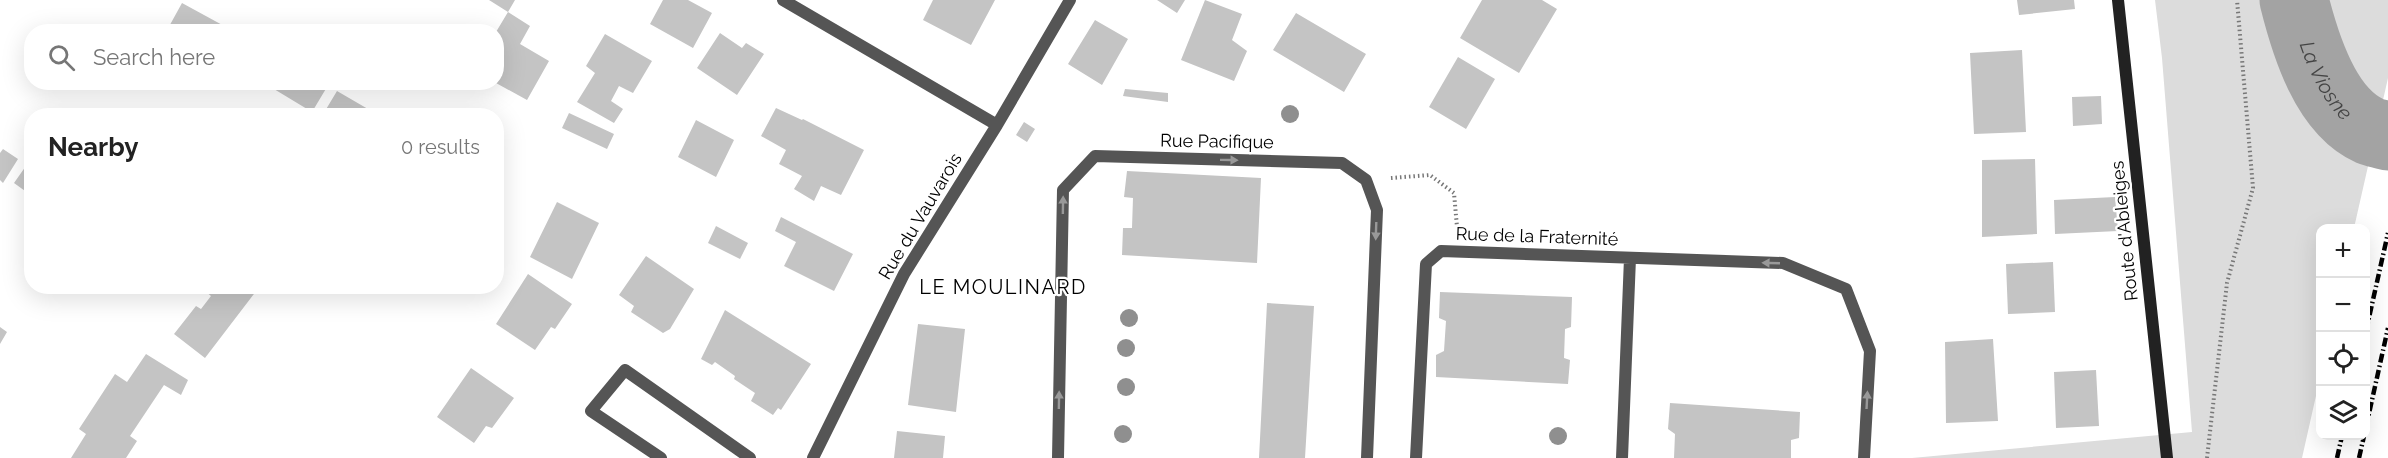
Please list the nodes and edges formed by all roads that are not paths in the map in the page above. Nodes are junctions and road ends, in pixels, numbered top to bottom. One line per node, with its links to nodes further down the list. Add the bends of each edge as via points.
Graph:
1 (783, 0): 4 (street)
2 (1070, 0): 4 (street, Rue du Vauvarois)
3 (2118, 0): 14 (main road, Route d'Ableiges)
4 (997, 125): 8 (street, Rue du Vauvarois, via 904,274)
5 (1630, 258): 11 (street, Rue de la Fraternité, via 1441,251 1426,264); 12 (street, Rue de la Fraternité); 13 (street, Rue de la Fraternité, one-way to 5, via 1870,351 1846,289 1784,263)
6 (661, 458): 7 (street, via 591,411 625,370)
7 (750, 458)
8 (813, 458)
9 (1058, 458): 10 (street, Rue Pacifique, one-way to 10, via 1063,190 1095,156 1342,162 1366,180 1377,210)
10 (1367, 458)
11 (1416, 458)
12 (1622, 458)
13 (1864, 458)
14 (2167, 458)

